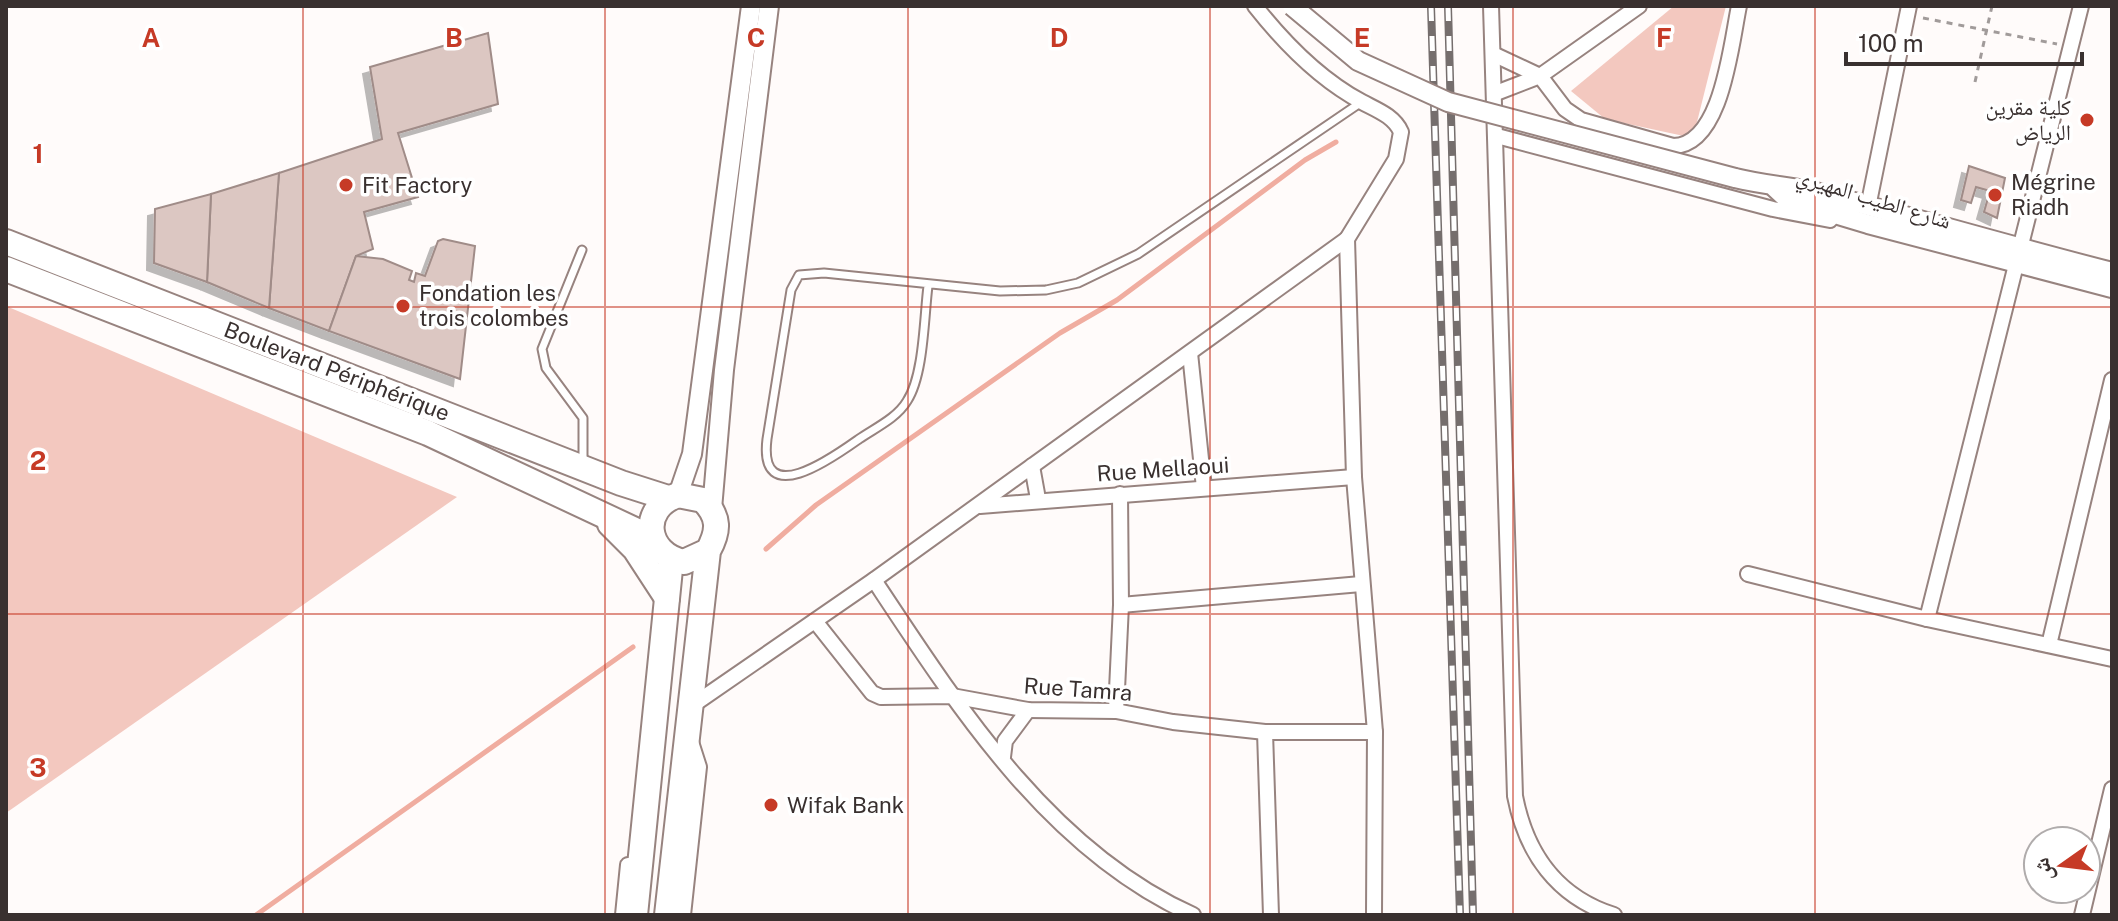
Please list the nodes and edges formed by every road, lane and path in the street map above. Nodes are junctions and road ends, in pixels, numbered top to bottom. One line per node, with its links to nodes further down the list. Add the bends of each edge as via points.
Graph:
1 (751, 6): 35 (street, via 692,454)
2 (769, 6): 38 (street)
3 (1255, 6): 17 (street, via 1313,69)
4 (1292, 6): 19 (street, شارع الطيب المهيري, bridge, via 1358,61 1448,102 1775,188 1787,186)
5 (1491, 6): 13 (street)
6 (1639, 6): 14 (street)
7 (1739, 6): 14 (street, via 1713,112 1706,130 1688,144 1673,146 1581,120 1565,109)
8 (1992, 6): 11 (path)
9 (2081, 6): 12 (street)
10 (1908, 10): 11 (path); 19 (street)
11 (1987, 31): 12 (path); 15 (path)
12 (2072, 47): 23 (street)
13 (1493, 54): 14 (street); 16 (street)
14 (1540, 76): 16 (street)
15 (1975, 82)
16 (1496, 93): 18 (street)
17 (1361, 102): 20 (street, via 1398,124 1402,140); 26 (lane, via 1138,254 1094,277 1046,290)
18 (1497, 136): 19 (street, via 1773,209 1851,225); 68 (street, via 1515,796 1523,830 1550,876 1581,901)
19 (1868, 216): 23 (street, شارع الطيب المهيري)
20 (1347, 239): 28 (street); 32 (street)
21 (6, 242): 31 (highway, Boulevard Périphérique)
22 (582, 250): 31 (lane, via 542,349 546,368 583,418)
23 (2017, 256): 25 (street, شارع الطيب المهيري); 27 (street, شارع الطيب المهيري); 48 (street)
24 (6, 269): 39 (highway, Boulevard Périphérique, via 428,433)
25 (2112, 272)
26 (928, 286): 26 (lane, via 824,273 796,278 767,439 766,457 775,470 789,476 808,472 902,409 915,379)
27 (2112, 288)
28 (1190, 353): 30 (street); 33 (street)
29 (2112, 380): 51 (street)
30 (1032, 466): 36 (street); 37 (street)
31 (583, 469): 35 (highway, Boulevard Périphérique)
32 (1354, 477): 33 (street, Rue Mellaoui); 45 (street)
33 (1204, 488): 34 (street, Rue Mellaoui)
34 (1120, 494): 36 (street, Rue Mellaoui); 47 (street)
35 (673, 496): 38 (highway, via 691,495); 40 (highway, via 653,515)
36 (1038, 499): 37 (street, Rue Mellaoui)
37 (976, 507): 44 (street)
38 (712, 509): 41 (highway, via 717,534)
39 (600, 514): 40 (highway, Boulevard Périphérique); 46 (highway, via 635,549)
40 (652, 538): 42 (highway)
41 (708, 551): 42 (highway, via 697,559); 56 (highway)
42 (671, 559): 46 (highway)
43 (1748, 574): 48 (street)
44 (874, 580): 49 (street); 53 (street)
45 (1361, 584): 47 (street); 58 (street)
46 (667, 598): 50 (highway)
47 (1121, 605): 55 (street)
48 (1927, 619): 51 (street)
49 (815, 621): 53 (street, Rue Tamra, via 872,693 893,698); 56 (street)
50 (666, 628): 61 (street, via 657,633 652,651); 62 (highway)
51 (2049, 645): 52 (street)
52 (2112, 659)
53 (952, 696): 54 (street, Rue Tamra); 59 (street)
54 (1028, 710): 55 (street, Rue Tamra); 59 (street, via 1005,741)
55 (1116, 711): 57 (street, Rue Tamra)
56 (688, 719): 63 (highway); 64 (street, via 699,767)
57 (1265, 732): 58 (street, Rue Tamra); 66 (street)
58 (1375, 732): 67 (street)
59 (1003, 757): 65 (street, via 1045,808 1091,851 1160,900)
60 (2112, 789): 69 (street)
61 (623, 915)
62 (635, 915)
63 (667, 915)
64 (683, 915)
65 (1193, 915)
66 (1271, 915)
67 (1374, 915)
68 (1614, 915)
69 (2082, 915)

